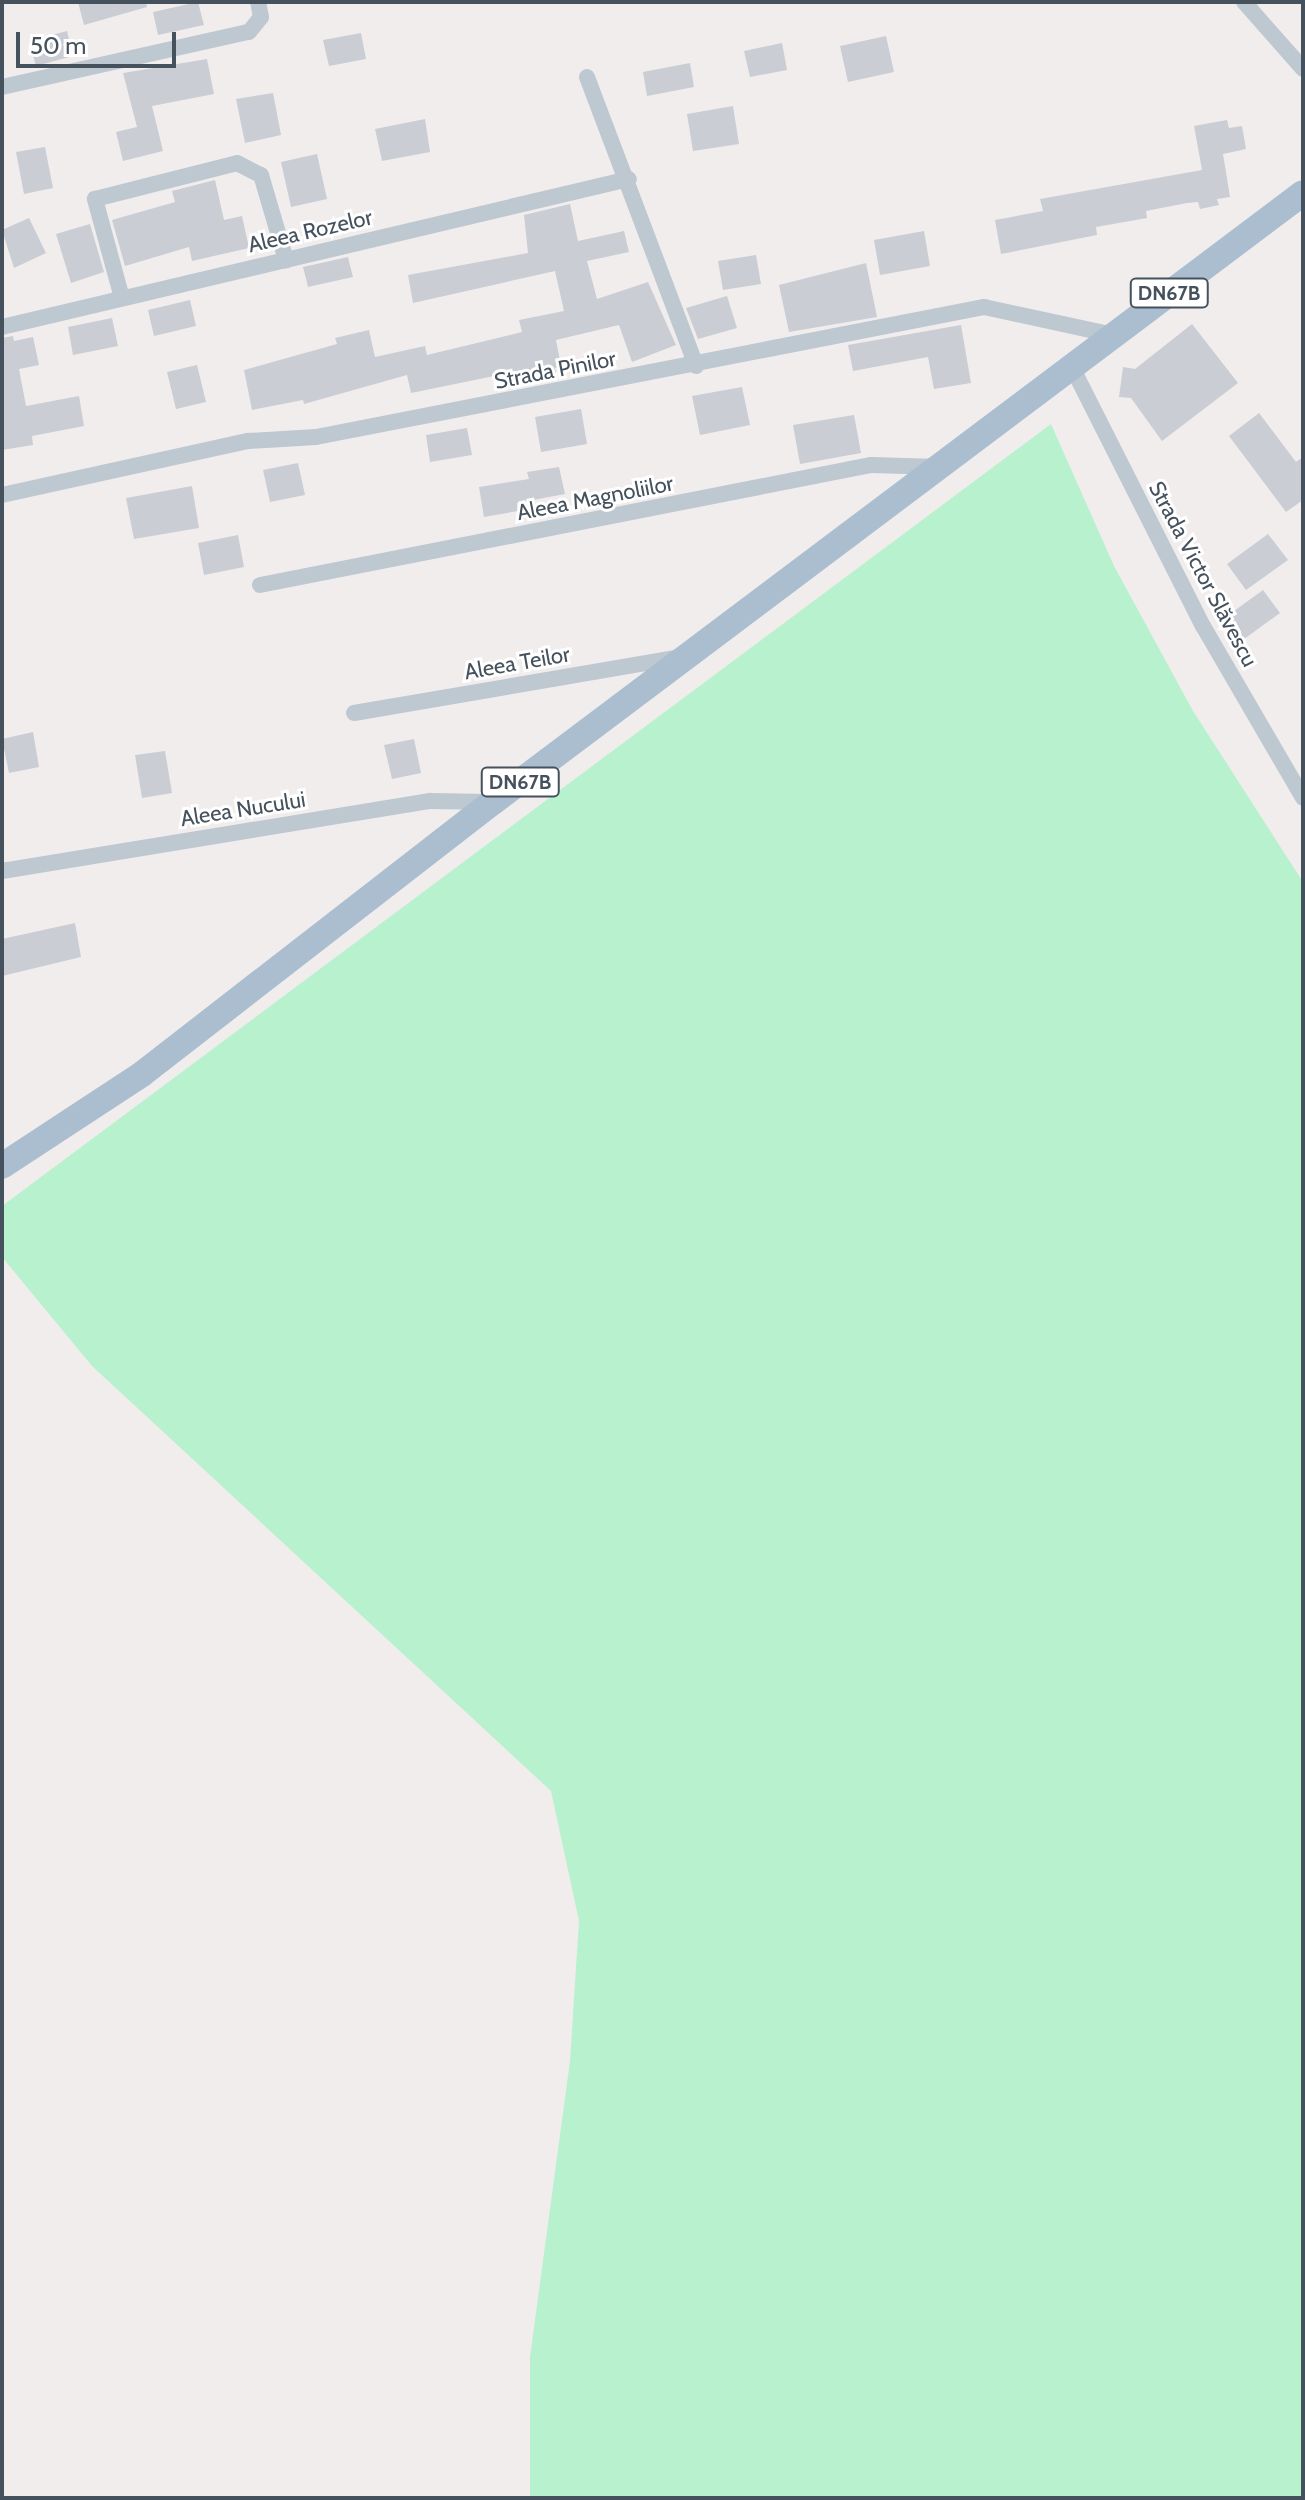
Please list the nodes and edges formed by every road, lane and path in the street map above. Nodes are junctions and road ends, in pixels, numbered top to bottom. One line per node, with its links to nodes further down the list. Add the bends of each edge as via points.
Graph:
1 (258, 2): 5 (street, via 261,17 249,32)
2 (1244, 2): 3 (street)
3 (1303, 69)
4 (587, 77): 6 (street)
5 (2, 87)
6 (629, 179): 8 (street, Aleea Rozelor); 12 (street)
7 (1303, 193): 11 (main road, DN67B)
8 (286, 260): 9 (street, Aleea Rozelor); 9 (street, via 261,175 237,163 95,199)
9 (122, 298): 10 (street, Aleea Rozelor)
10 (2, 327)
11 (1114, 335): 12 (street, Strada Pinilor, via 984,307); 13 (main road, DN67B)
12 (696, 366): 15 (street, Strada Pinilor, via 316,437 248,441)
13 (1072, 367): 14 (main road, DN67B); 19 (street, Strada Victor Slăvescu, via 1203,626)
14 (940, 467): 16 (street, Aleea Magnoliilor, via 871,465); 17 (main road, DN67B)
15 (2, 495)
16 (260, 585)
17 (686, 657): 18 (street, Aleea Teilor); 20 (main road, DN67B)
18 (354, 713)
19 (1303, 798)
20 (493, 802): 21 (street, Aleea Nucului, via 430,801); 22 (main road, DN67B, via 142,1074)
21 (2, 871)
22 (2, 1166)

